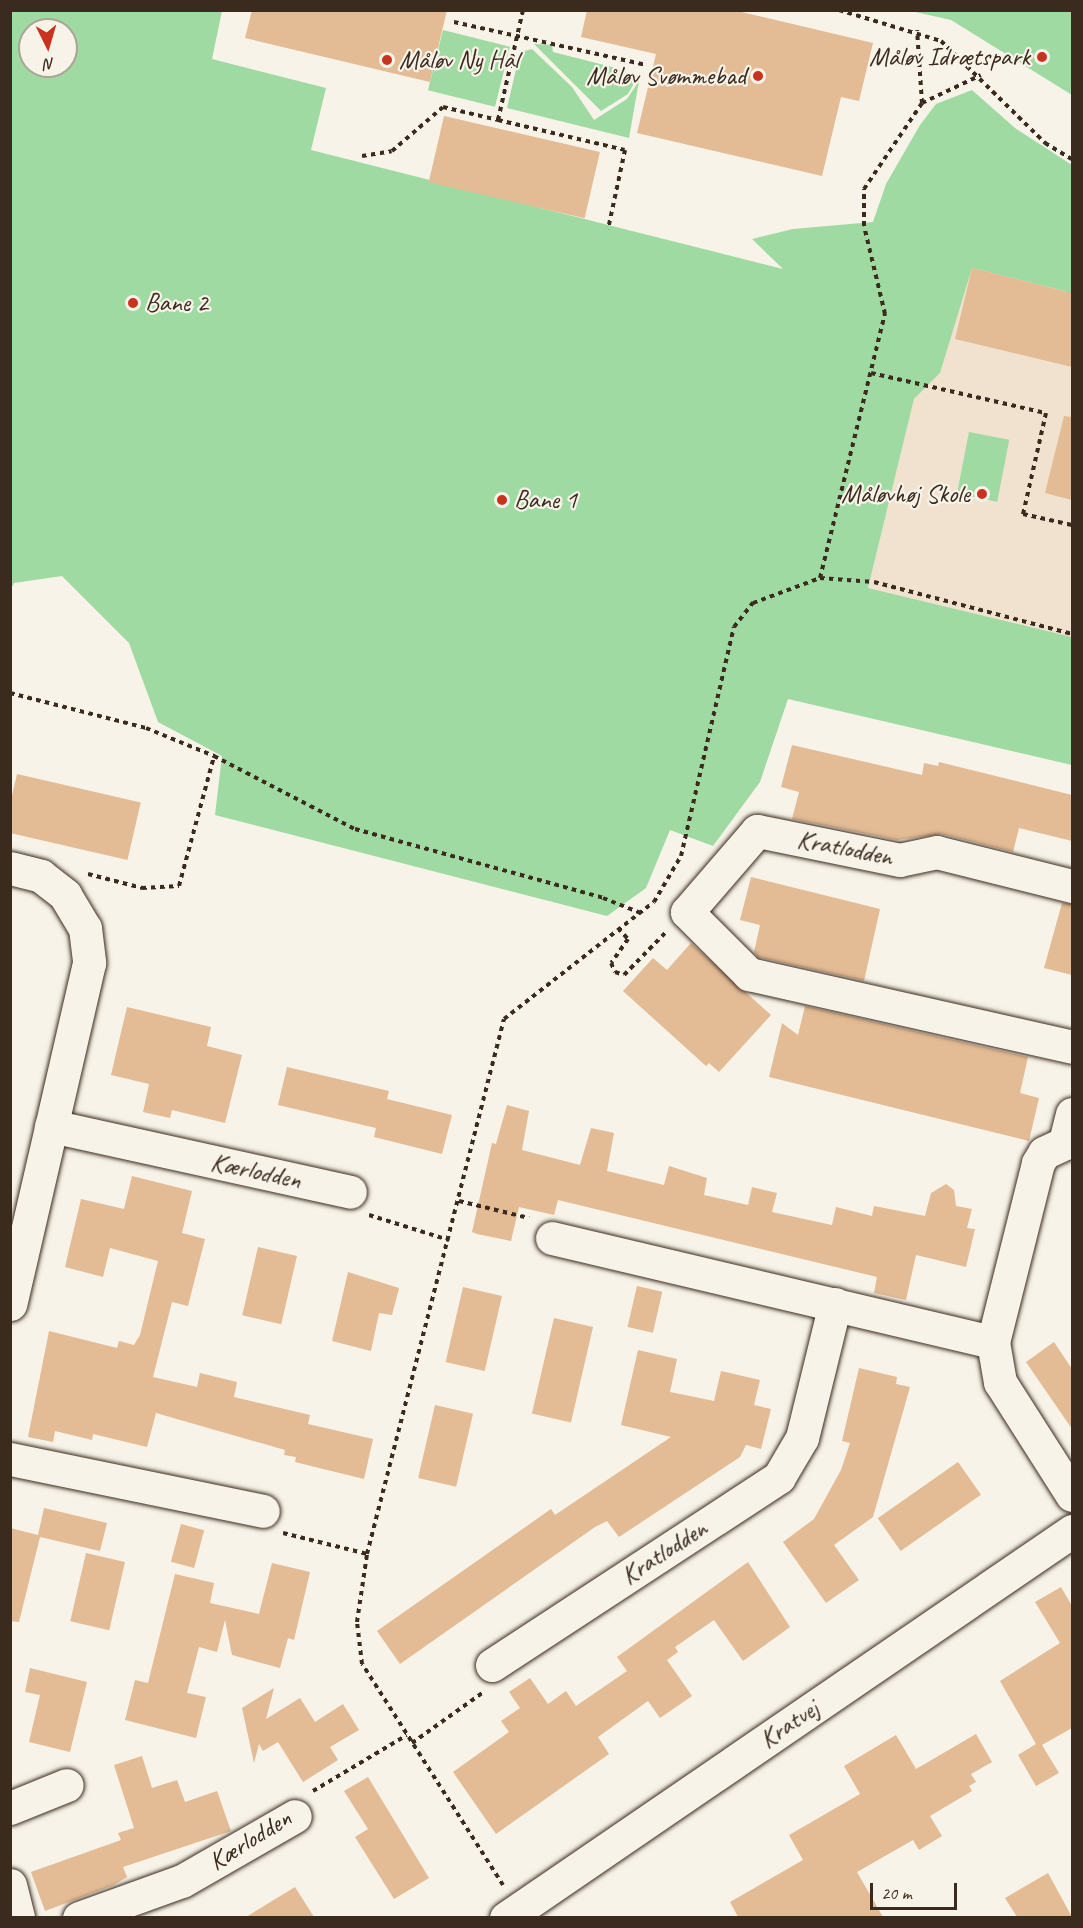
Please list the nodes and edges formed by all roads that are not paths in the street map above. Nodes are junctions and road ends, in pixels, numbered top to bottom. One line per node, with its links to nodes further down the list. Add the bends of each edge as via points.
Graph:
1 (10, 868): 5 (street, via 41,876 65,896 85,928 89,963)
2 (1072, 886): 3 (street, Kratlodden, via 937,852 900,860 757,831 687,912 749,974)
3 (1072, 1047)
4 (1072, 1114): 10 (street, via 1065,1143 1044,1153 1038,1163)
5 (51, 1126): 6 (street, Kærlodden); 8 (street)
6 (350, 1192)
7 (552, 1238): 9 (street)
8 (10, 1304)
9 (835, 1304): 10 (street); 15 (street, Kratlodden, via 802,1438 779,1477)
10 (993, 1341): 12 (street, via 1000,1382)
11 (10, 1459): 13 (street)
12 (1072, 1495)
13 (263, 1510)
14 (1072, 1531): 20 (street, Kratvej)
15 (492, 1665)
16 (67, 1785): 17 (street)
17 (10, 1808)
18 (295, 1816): 22 (street, Kærlodden, via 182,1881)
19 (10, 1885): 21 (street)
20 (516, 1915)
21 (18, 1917)
22 (79, 1917)

